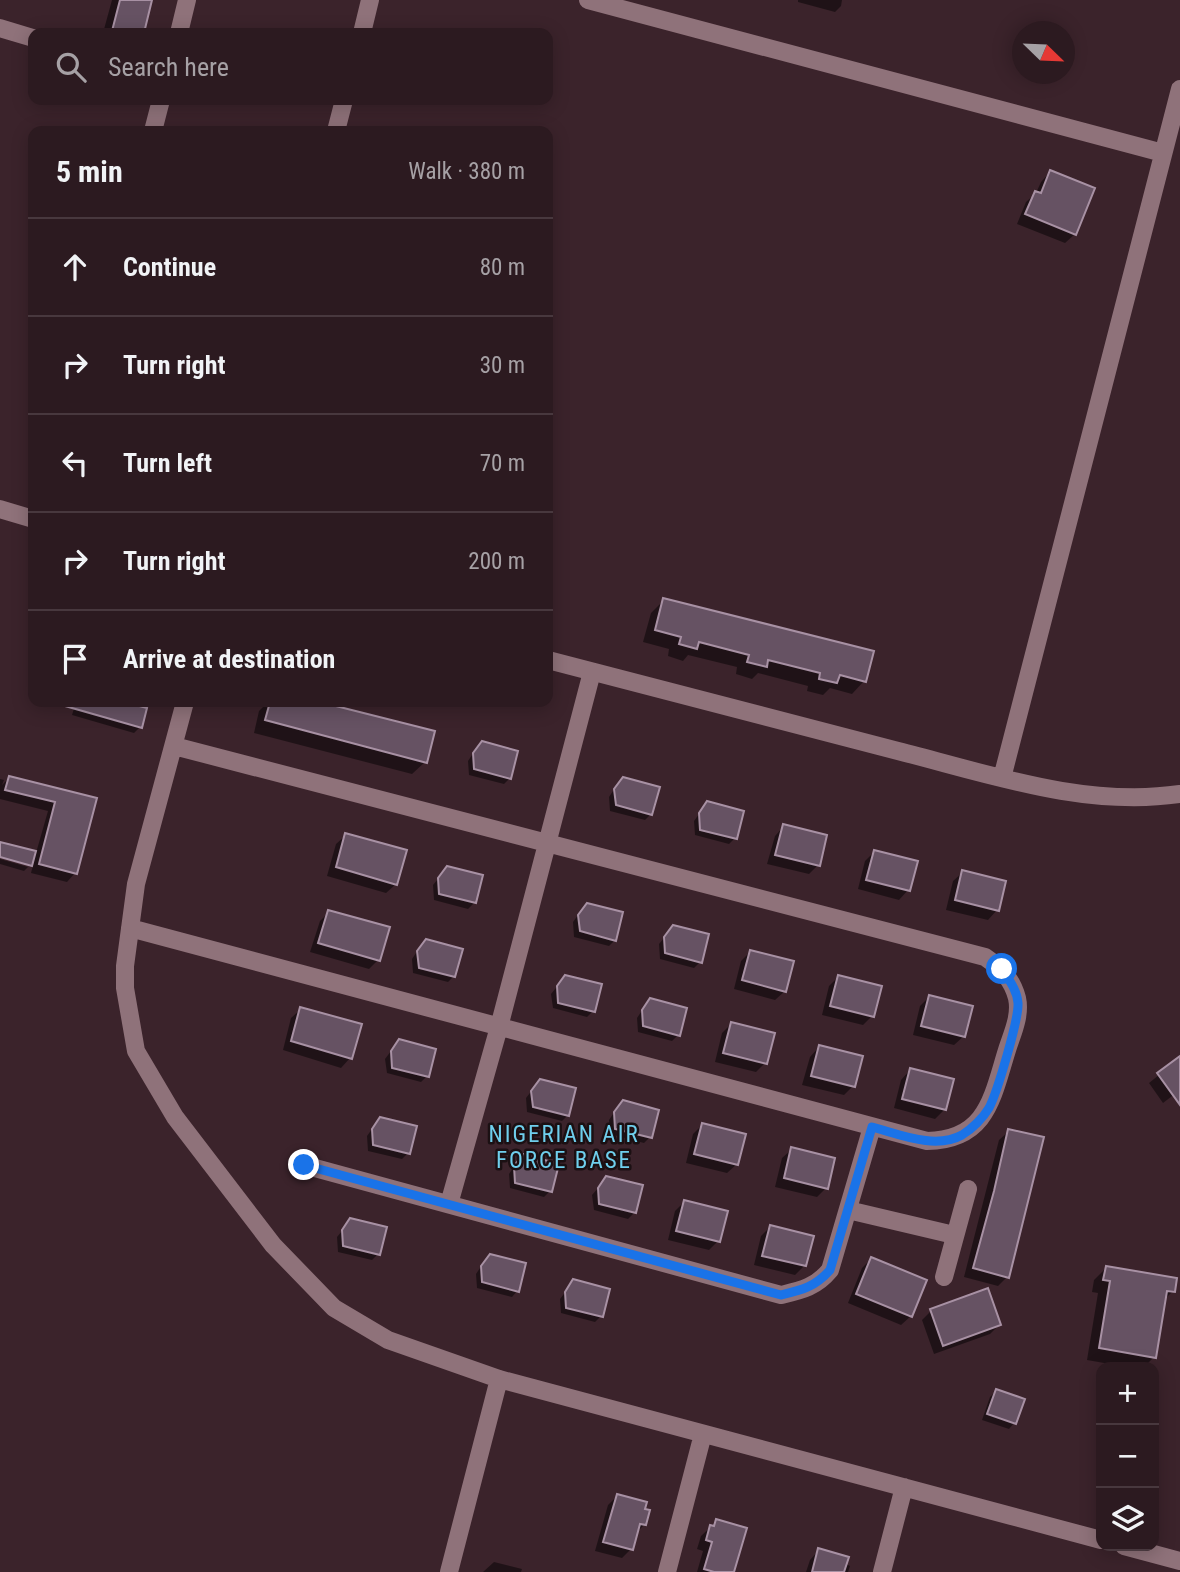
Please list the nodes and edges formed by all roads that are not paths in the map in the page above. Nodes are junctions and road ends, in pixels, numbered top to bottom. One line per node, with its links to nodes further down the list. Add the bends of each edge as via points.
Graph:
1 (187, 0): 5 (street)
2 (370, 0): 6 (street)
3 (588, 0): 13 (street)
4 (0, 28): 7 (street)
5 (179, 28)
6 (363, 28)
7 (28, 36)
8 (1180, 89): 13 (street)
9 (160, 105): 11 (street)
10 (343, 105): 12 (street)
11 (154, 126)
12 (337, 126)
13 (1163, 153): 20 (street)
14 (0, 509): 15 (street)
15 (28, 517)
16 (553, 661): 17 (street)
17 (592, 671): 20 (street); 22 (street)
18 (184, 707): 19 (street)
19 (174, 746): 22 (street); 23 (street, via 136,884)
20 (1003, 778): 21 (street, via 1050,790 1114,796)
21 (1180, 794)
22 (547, 843): 24 (street); 25 (street, via 985,957 1002,969 1013,985 1017,1019 989,1108 977,1123 946,1141 927,1141)
23 (130, 928): 24 (street); 32 (street, via 125,988 136,1051 176,1117 274,1245 334,1308 388,1340)
24 (499, 1027): 25 (street); 28 (street)
25 (872, 1127): 29 (street)
26 (304, 1165): 28 (street)
27 (968, 1189): 30 (street)
28 (449, 1204): 29 (street, via 781,1295 808,1289 830,1270)
29 (848, 1210): 30 (street)
30 (954, 1235): 31 (street)
31 (944, 1276)
32 (499, 1379): 33 (street); 38 (street)
33 (703, 1434): 34 (street); 39 (street)
34 (904, 1487): 35 (street); 40 (street)
35 (1096, 1539)
36 (1143, 1551): 37 (street)
37 (1180, 1561)
38 (449, 1572)
39 (667, 1572)
40 (882, 1572)

